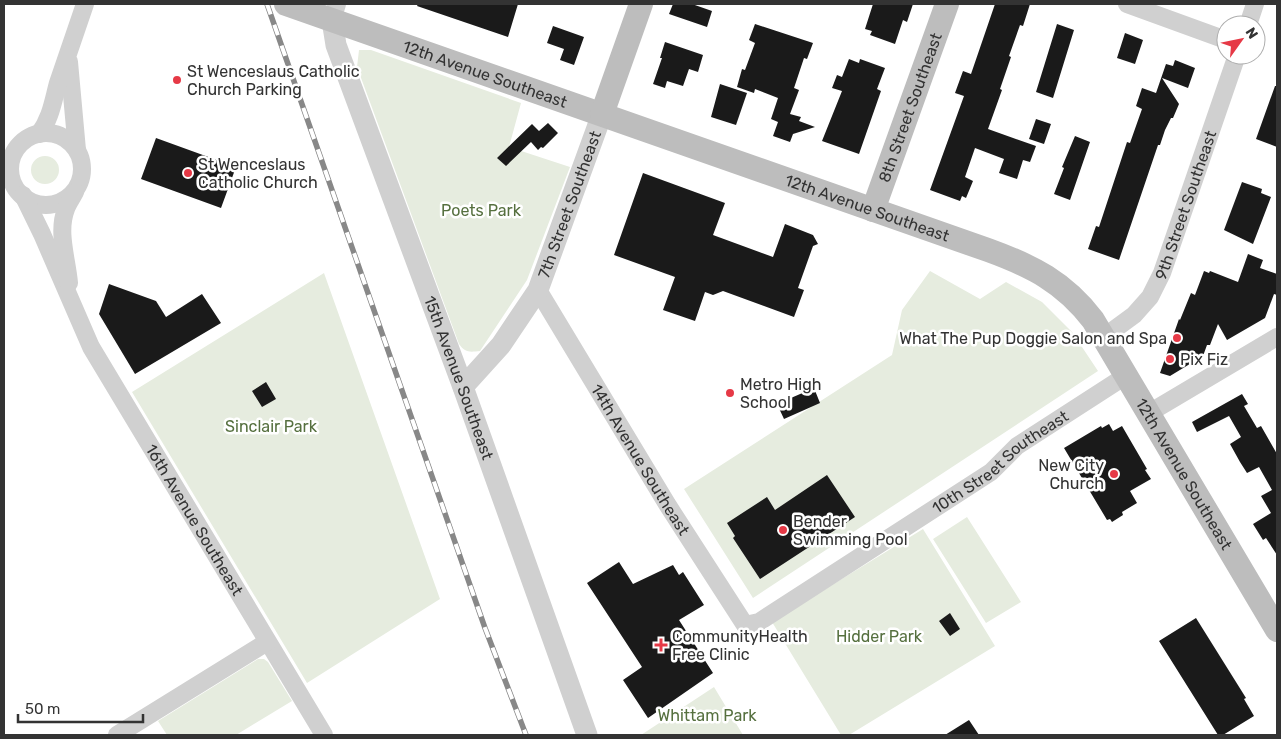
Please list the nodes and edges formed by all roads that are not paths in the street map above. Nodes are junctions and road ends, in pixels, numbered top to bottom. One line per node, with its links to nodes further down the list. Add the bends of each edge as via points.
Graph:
1 (85, 4): 8 (street)
2 (286, 4): 6 (main road, 12th Avenue Southeast)
3 (641, 4): 10 (main road, 7th Street Southeast)
4 (946, 4): 16 (main road, 8th Street Southeast)
5 (1127, 4): 7 (street)
6 (335, 12): 10 (main road, 12th Avenue Southeast); 22 (street, 15th Avenue Southeast, via 336,45)
7 (1216, 36)
8 (68, 52): 11 (street, via 49,116); 13 (street)
9 (1234, 65): 19 (street, 9th Street Southeast, via 1162,273 1150,298 1134,315)
10 (602, 114): 16 (main road, 12th Avenue Southeast); 17 (street, 7th Street Southeast)
11 (39, 134): 12 (street); 13 (street, via 60,136)
12 (12, 146): 15 (street, via 10,167)
13 (77, 150): 14 (street, via 82,161)
14 (78, 185): 15 (street, via 61,202 49,205 37,203); 18 (street, 16th Avenue Southeast, via 63,221)
15 (15, 188): 18 (street, 16th Avenue Southeast)
16 (873, 210): 19 (main road, 12th Avenue Southeast, via 1033,269 1051,279 1081,304)
17 (538, 290): 22 (street, 7th Street Southeast, via 501,345); 24 (street, 14th Avenue Southeast, via 667,504)
18 (71, 301): 26 (street, 16th Avenue Southeast, via 90,347)
19 (1104, 337): 21 (main road, 12th Avenue Southeast)
20 (1277, 338): 23 (street)
21 (1127, 375): 23 (main road, 12th Avenue Southeast); 24 (street, 10th Street Southeast, via 1031,436 991,472 759,622)
22 (463, 388): 29 (street, 15th Avenue Southeast)
23 (1149, 413): 25 (main road, 12th Avenue Southeast)
24 (745, 625)
25 (1277, 630)
26 (267, 642): 27 (street); 28 (street, 16th Avenue Southeast)
27 (116, 735)
28 (324, 735)
29 (587, 735)

